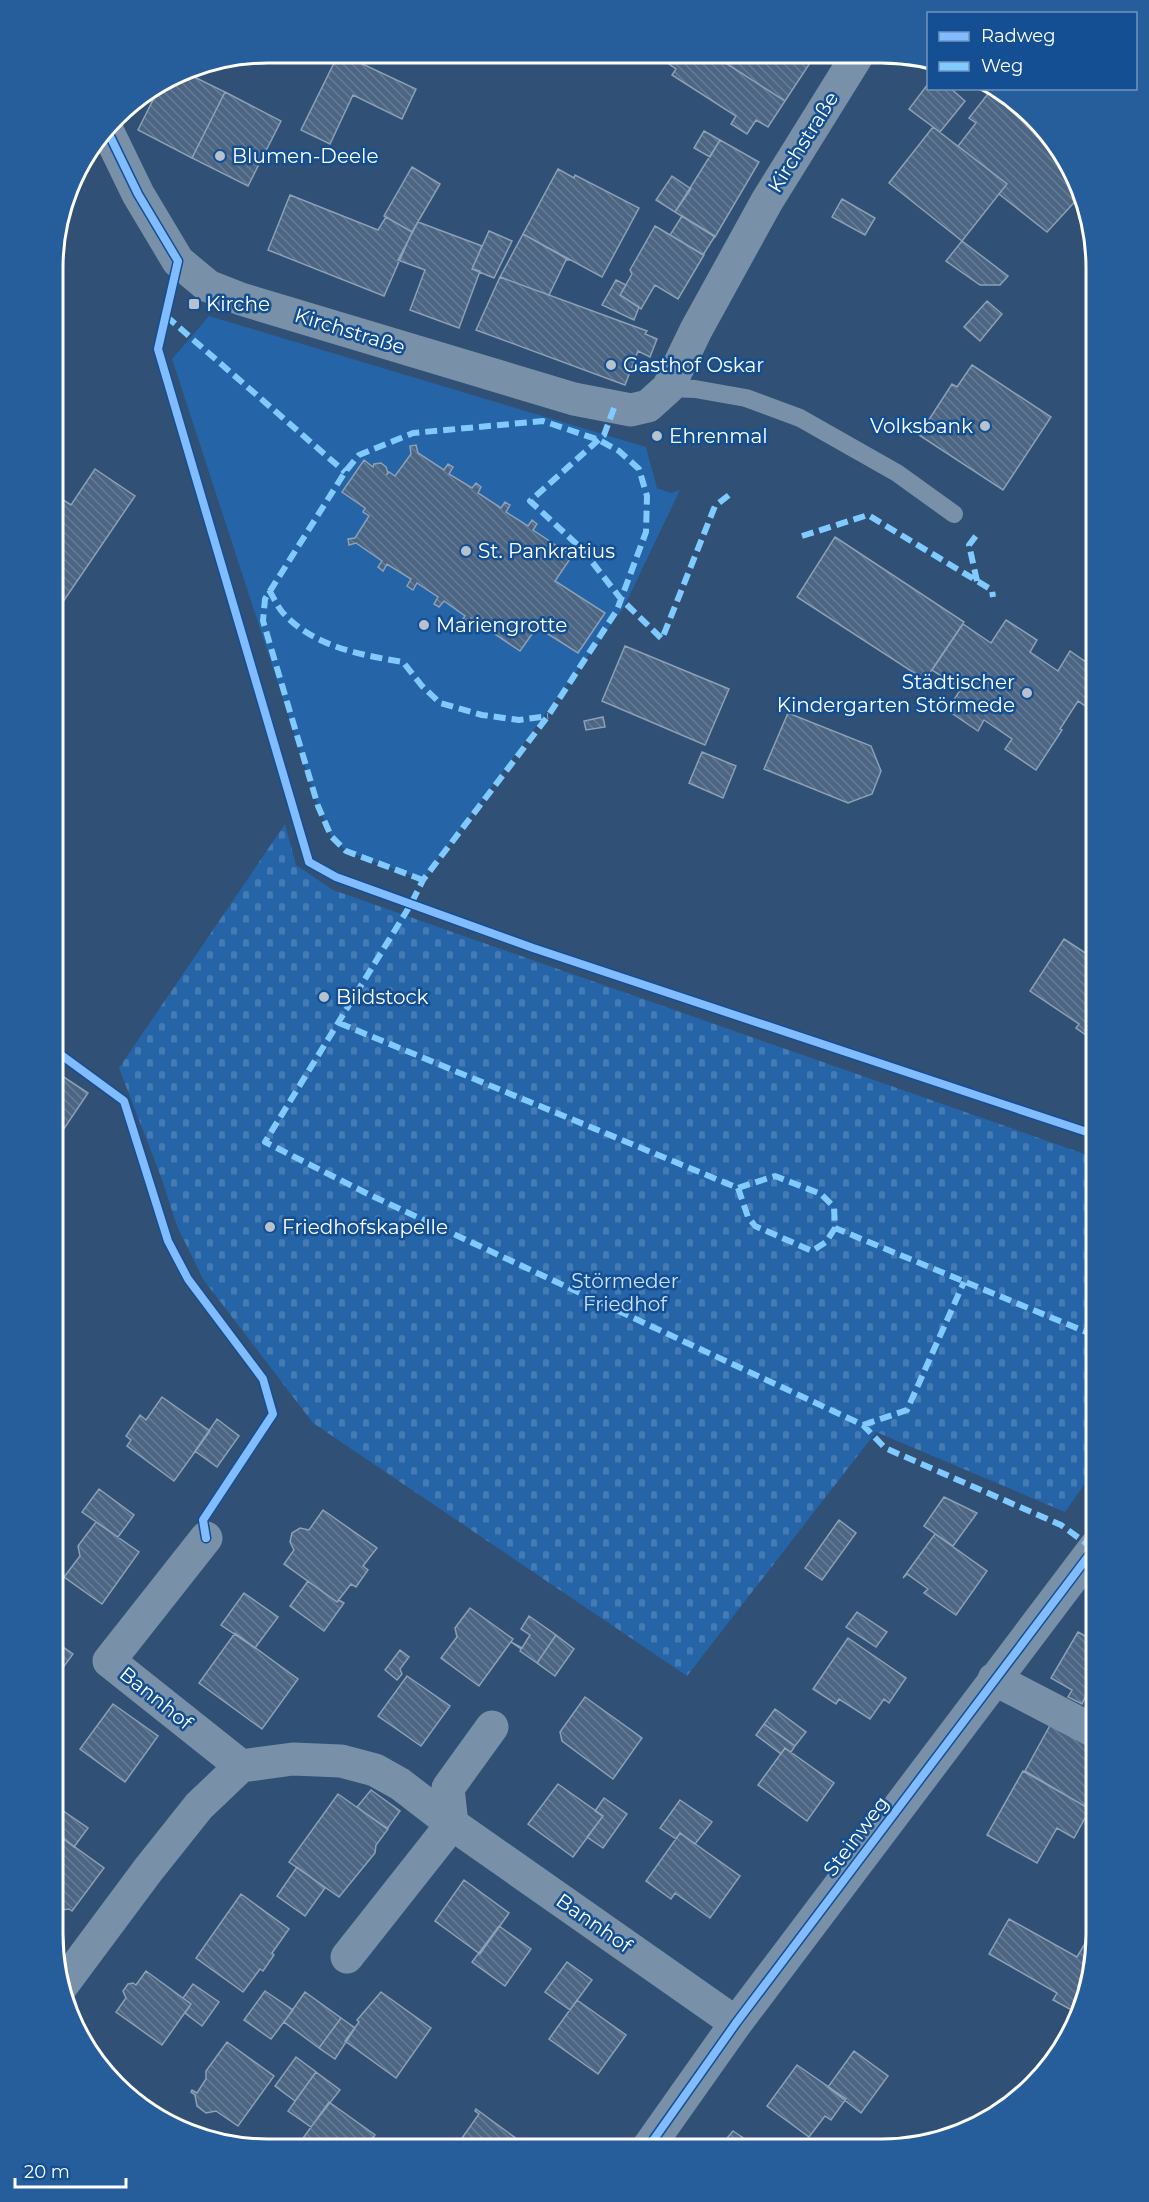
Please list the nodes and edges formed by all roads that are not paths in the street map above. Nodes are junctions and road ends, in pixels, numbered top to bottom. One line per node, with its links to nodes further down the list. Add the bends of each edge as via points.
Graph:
1 (853, 63): 3 (street, Kirchstraße, via 767,201)
2 (111, 137): 3 (street, Kirchstraße, via 138,194 178,261 208,286 614,408 631,411 648,406)
3 (668, 388): 4 (lane, via 746,398 800,418 897,473)
4 (954, 514)
5 (206, 1538): 10 (street, Bannhof, via 110,1661)
6 (1086, 1559): 7 (street, Steinweg)
7 (994, 1679): 9 (street); 14 (street, Steinweg)
8 (492, 1727): 11 (street, via 448,1788)
9 (1086, 1727)
10 (241, 1766): 11 (street, Bannhof, via 293,1759 341,1761 375,1770); 13 (street, via 199,1806)
11 (452, 1824): 12 (street); 14 (street, Bannhof)
12 (347, 1957)
13 (68, 1978)
14 (736, 2023): 15 (street, Steinweg)
15 (654, 2139)

